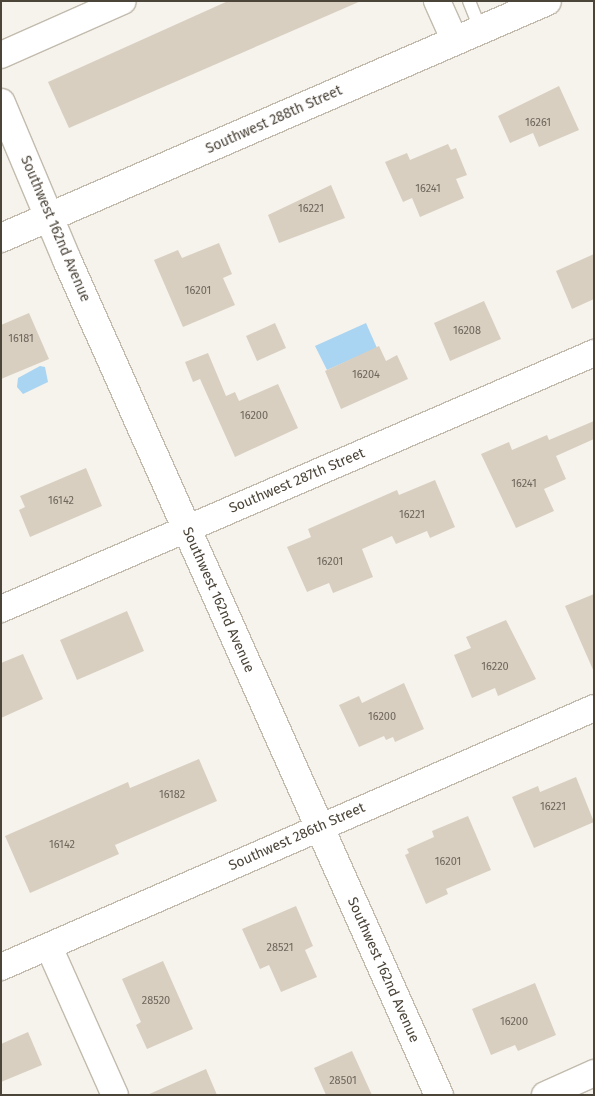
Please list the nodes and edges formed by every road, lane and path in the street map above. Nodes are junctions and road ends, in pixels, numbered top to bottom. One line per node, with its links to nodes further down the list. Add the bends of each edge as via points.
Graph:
1 (123, 1): 7 (street)
2 (437, 1): 6 (street)
3 (469, 1): 5 (lane)
4 (547, 1): 5 (street, Southwest 288th Street)
5 (481, 30): 6 (street, Southwest 288th Street)
6 (455, 41): 9 (street, Southwest 288th Street)
7 (1, 54)
8 (1, 103): 9 (street, Southwest 162nd Avenue)
9 (49, 218): 10 (street, Southwest 288th Street); 12 (street, Southwest 162nd Avenue)
10 (1, 238)
11 (594, 353): 12 (street, Southwest 287th Street)
12 (186, 529): 13 (street, Southwest 287th Street); 15 (street, Southwest 162nd Avenue)
13 (1, 609)
14 (594, 708): 15 (street, Southwest 286th Street)
15 (320, 827): 16 (street, Southwest 286th Street); 20 (street, Southwest 162nd Avenue)
16 (49, 947): 17 (street, Southwest 286th Street); 19 (street)
17 (1, 967)
18 (594, 1074): 21 (street)
19 (115, 1095)
20 (439, 1095)
21 (545, 1095)

